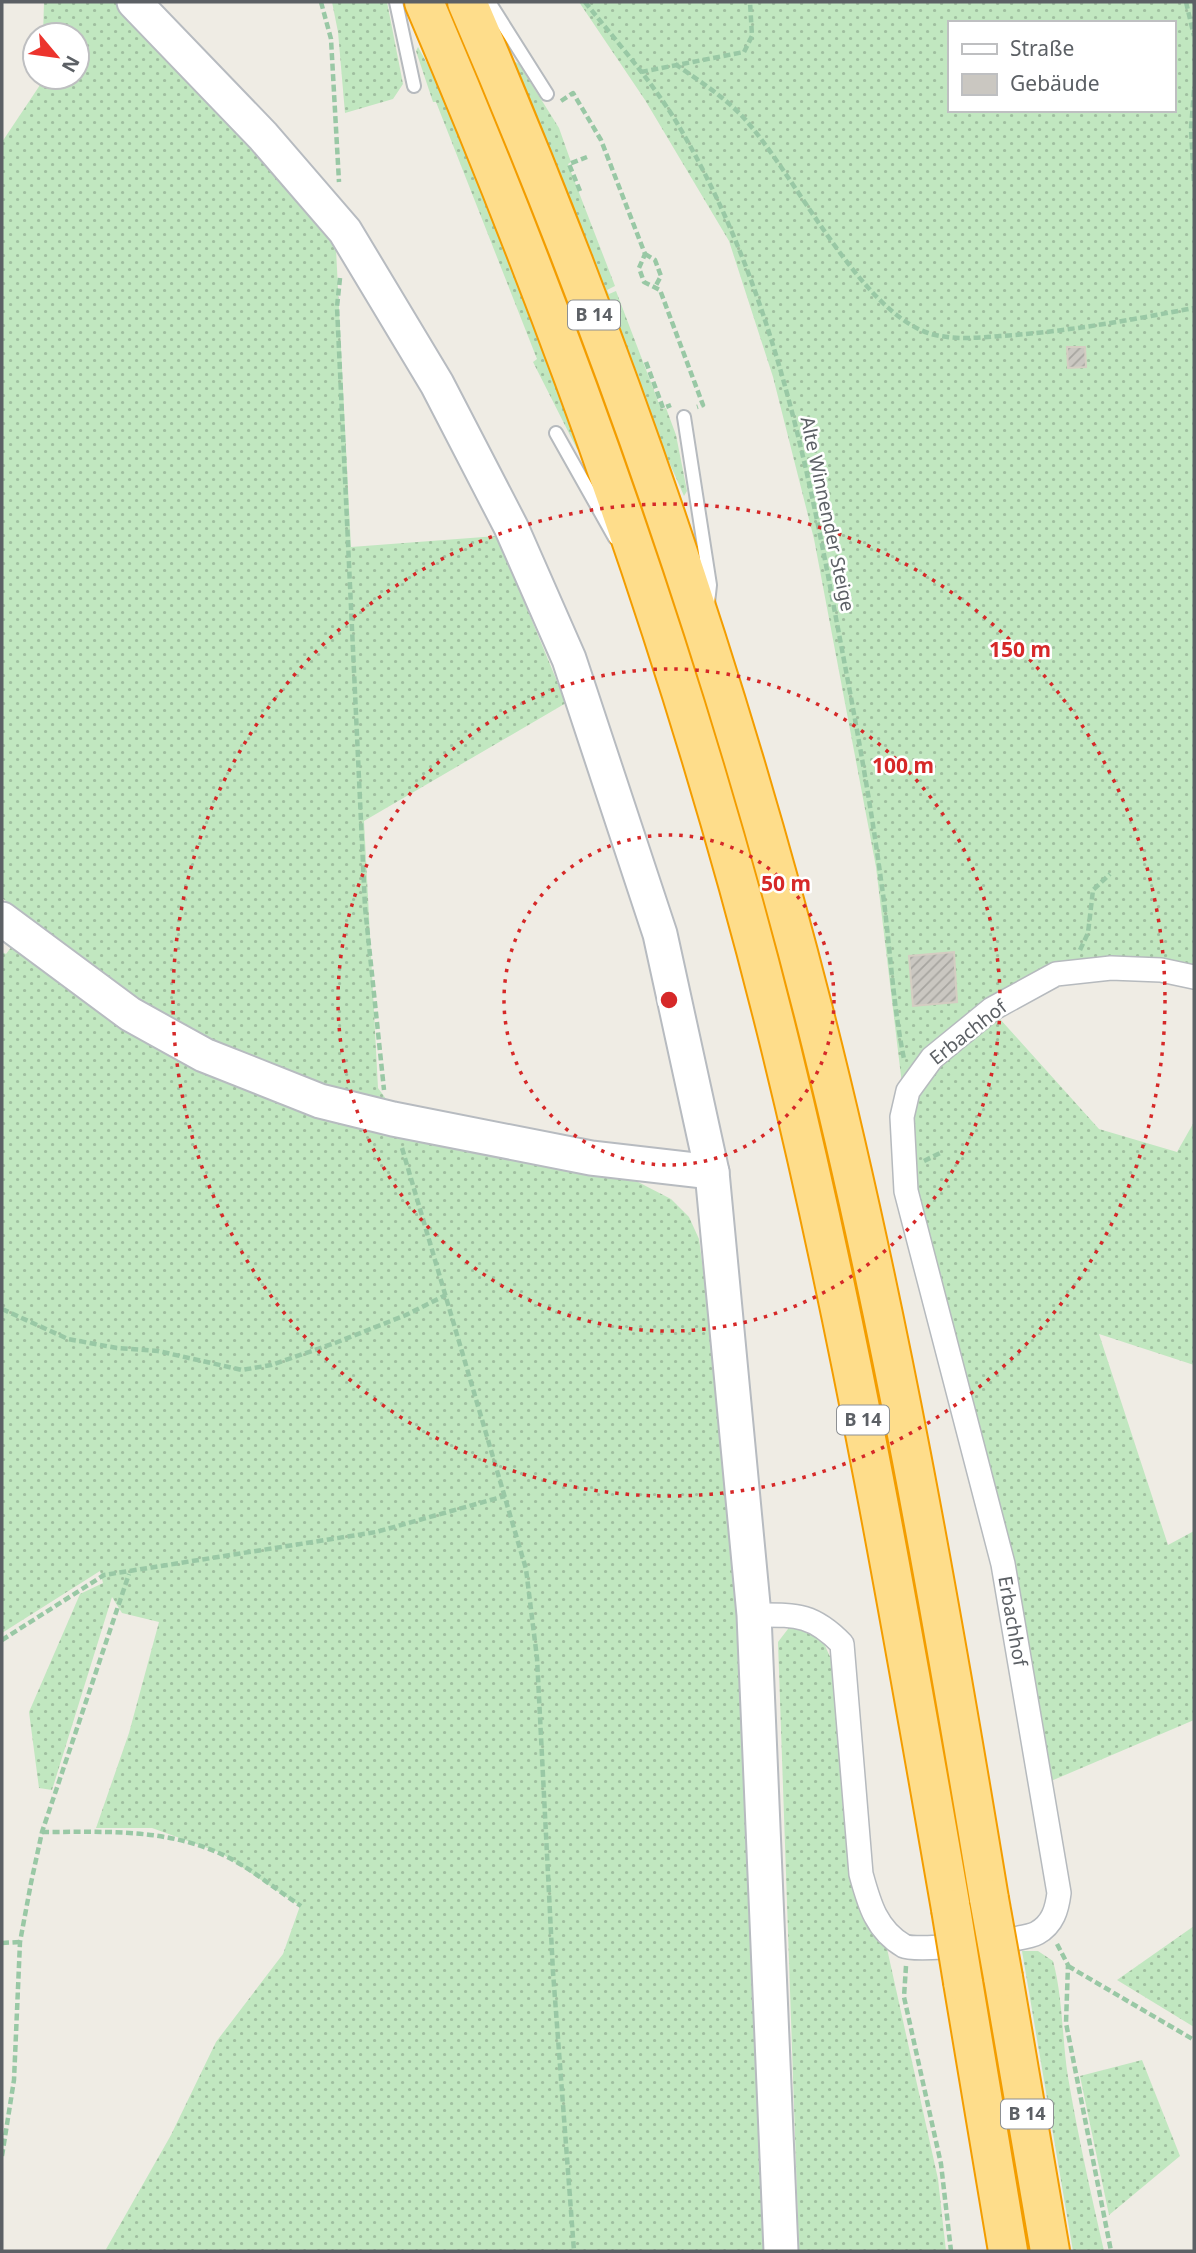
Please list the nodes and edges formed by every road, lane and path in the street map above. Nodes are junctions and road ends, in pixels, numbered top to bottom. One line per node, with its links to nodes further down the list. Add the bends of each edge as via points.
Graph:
1 (134, 2): 19 (street, via 263,136)
2 (321, 2): 19 (path, via 331,40)
3 (396, 2): 13 (lane)
4 (424, 2): 27 (highway, B 14, via 544,294)
5 (467, 2): 28 (highway, B 14, via 579,276)
6 (489, 2): 15 (lane)
7 (585, 2): 12 (path, Alte Winnender Steige)
8 (750, 2): 11 (path, via 752,36 744,52)
9 (1186, 2): 10 (path)
10 (1194, 36)
11 (675, 64): 12 (path); 22 (path, via 741,116 868,291 930,333 960,339 1021,335)
12 (641, 72): 33 (path, Alte Winnender Steige, via 676,122 724,213 774,341 821,536 881,880 896,1019 905,1063)
13 (414, 86)
14 (1194, 89): 17 (path)
15 (550, 99): 20 (path, via 573,93 585,111 612,166)
16 (587, 157): 18 (path, via 569,164)
17 (1194, 183)
18 (584, 202)
19 (345, 231): 34 (path, via 337,307 365,907 384,1088); 35 (street, via 437,384 511,527 569,659 660,934)
20 (645, 254): 21 (path, via 655,260 661,276); 21 (path, via 639,268 644,282)
21 (655, 288): 25 (path, via 660,290 703,405)
22 (1194, 308)
23 (643, 356): 24 (path, via 663,408)
24 (679, 402)
25 (687, 414): 28 (lane, via 710,586)
26 (556, 433): 27 (lane, via 609,531)
27 (641, 567): 54 (highway, B 14, bridge, via 752,937 826,1239 868,1445)
28 (705, 635): 55 (highway, B 14, bridge, via 782,892 843,1137 909,1446)
29 (1110, 874): 31 (path, via 1093,890 1088,933)
30 (2, 919): 34 (street, via 130,1014 204,1055 320,1101)
31 (1069, 972): 32 (street, Erbachhof, via 1122,968); 33 (street, Erbachhof, via 1056,974 992,1009)
32 (1194, 977)
33 (915, 1077): 44 (street, Erbachhof, via 902,1117 906,1191 1003,1564 1059,1893)
34 (393, 1119): 35 (street, via 591,1158); 36 (path)
35 (712, 1172): 40 (street)
36 (446, 1295): 37 (path, via 335,1343 242,1370 158,1351 68,1339); 38 (path)
37 (2, 1308)
38 (505, 1496): 39 (path, via 376,1532); 51 (path, via 526,1569 537,1658 552,1958)
39 (129, 1574): 41 (path, via 104,1575); 42 (path)
40 (754, 1615): 47 (street, via 803,1616 842,1644 861,1874 870,1910 892,1938); 52 (street)
41 (2, 1640)
42 (42, 1832): 43 (path, via 149,1833 188,1842 221,1853); 45 (path)
43 (300, 1906)
44 (1048, 1925): 47 (street, via 1028,1937); 48 (path)
45 (20, 1942): 46 (path); 50 (path, via 14,2080)
46 (2, 1943)
47 (907, 1948): 53 (path, via 904,1997 941,2164)
48 (1068, 1965): 49 (path); 56 (path, via 1066,2023)
49 (1194, 2040)
50 (2, 2156)
51 (574, 2251)
52 (781, 2251)
53 (951, 2251)
54 (1008, 2251)
55 (1050, 2251)
56 (1111, 2251)

